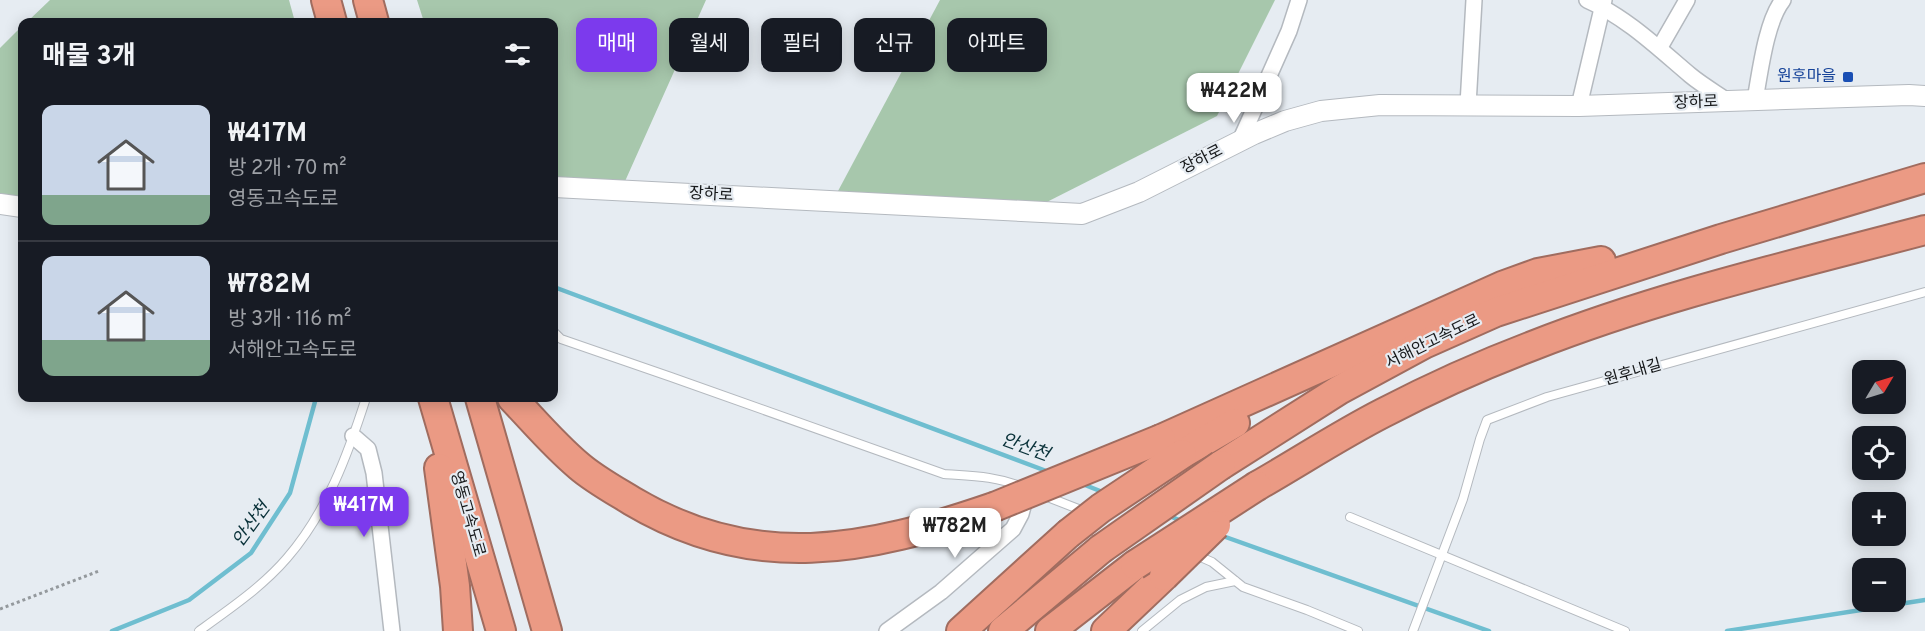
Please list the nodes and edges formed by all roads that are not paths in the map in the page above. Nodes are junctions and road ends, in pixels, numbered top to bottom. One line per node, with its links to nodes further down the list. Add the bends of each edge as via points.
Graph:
1 (326, 0): 9 (highway)
2 (368, 0): 10 (highway)
3 (1299, 0): 17 (street, via 1290,31)
4 (1474, 0): 15 (street)
5 (1587, 0): 8 (street)
6 (1688, 0): 11 (street)
7 (1783, 0): 13 (street, via 1769,32)
8 (1604, 3): 11 (street); 16 (street)
9 (331, 18)
10 (373, 18)
11 (1660, 47): 14 (street, via 1691,77)
12 (1925, 96): 13 (street, 장하로)
13 (1755, 100): 14 (street, 장하로)
14 (1729, 102): 16 (street, 장하로)
15 (1468, 105): 16 (street, 장하로); 17 (street, 장하로, via 1380,105 1321,111 1285,121)
16 (1579, 106)
17 (1240, 141): 19 (street, 장하로, via 1139,192 1082,214)
18 (1925, 178): 24 (highway, 서해안고속도로)
19 (558, 187)
20 (0, 204): 21 (street)
21 (18, 206)
22 (1925, 230): 33 (highway, via 1695,291 1533,345 1382,413)
23 (1925, 291): 42 (lane, 원후내길, via 1547,397 1487,420)
24 (1499, 299): 32 (highway); 51 (highway, 서해안고속도로, bridge, via 1339,390 1221,465 1101,549)
25 (558, 336): 34 (lane, via 944,474 1006,480)
26 (365, 402): 31 (lane)
27 (432, 402): 46 (highway)
28 (432, 402): 47 (highway, 영동고속도로)
29 (481, 402): 48 (highway)
30 (516, 402): 32 (highway, bridge, via 580,467 646,509 686,528 730,541 777,547 862,544 941,525)
31 (353, 436): 44 (lane, via 326,498 302,539 286,559); 45 (street, via 368,449 374,473)
32 (1172, 446): 50 (highway, bridge)
33 (1257, 486): 52 (highway, bridge, via 1135,565); 53 (highway, bridge)
34 (1027, 489): 35 (lane); 49 (street, via 1013,529 941,592)
35 (1099, 517)
36 (1350, 517): 42 (lane)
37 (1121, 525): 38 (lane)
38 (1143, 533)
39 (1153, 537): 40 (lane)
40 (1175, 545)
41 (1184, 549): 43 (lane, via 1212,562)
42 (1440, 559): 56 (lane); 57 (lane)
43 (1235, 581): 54 (lane, via 1206,587 1180,600); 55 (lane)
44 (199, 631)
45 (392, 631)
46 (458, 631)
47 (501, 631)
48 (547, 631)
49 (887, 631)
50 (962, 631)
51 (1003, 631)
52 (1050, 631)
53 (1106, 631)
54 (1142, 631)
55 (1358, 631)
56 (1413, 631)
57 (1625, 631)

